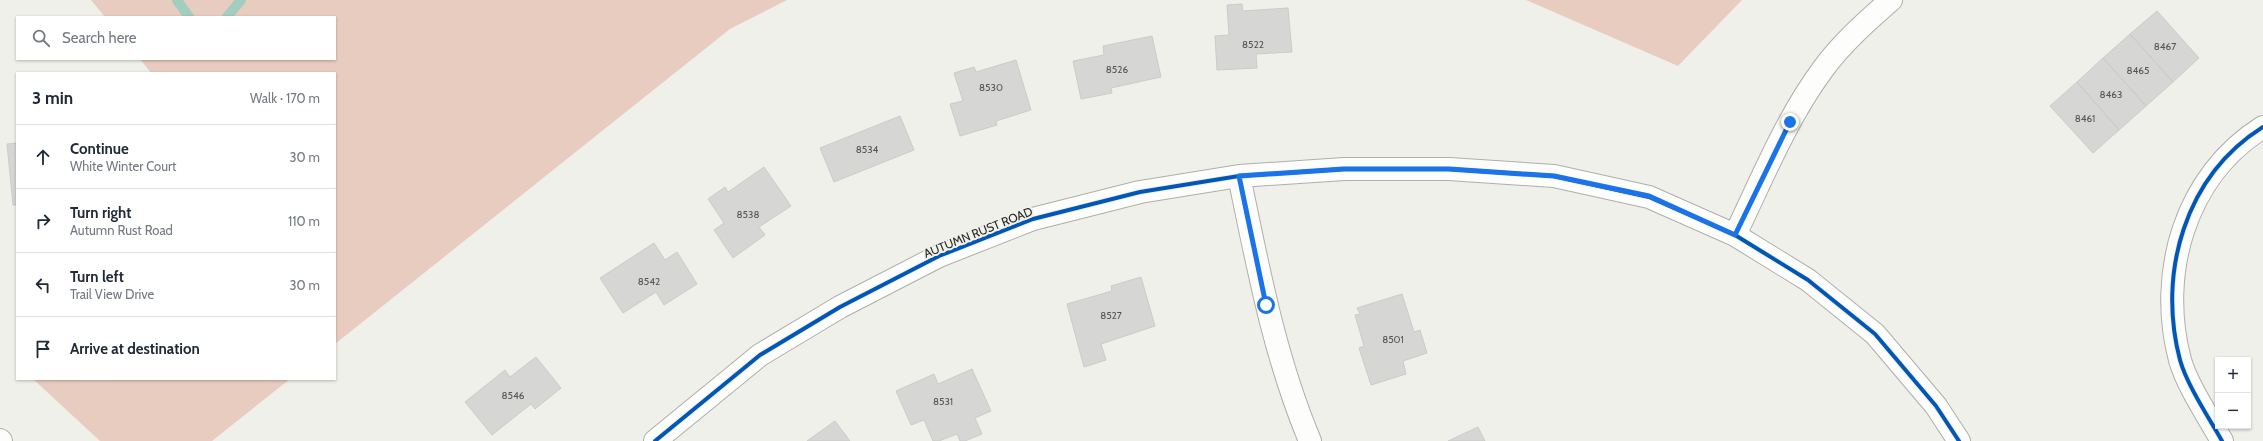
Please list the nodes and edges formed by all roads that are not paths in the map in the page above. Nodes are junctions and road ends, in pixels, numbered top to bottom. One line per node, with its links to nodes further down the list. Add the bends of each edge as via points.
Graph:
1 (1891, 0): 4 (street, via 1863,24 1823,69 1790,122)
2 (2263, 127): 8 (street, via 2243,140 2209,178 2186,219 2173,267 2172,315 2180,361)
3 (1239, 176): 4 (street, AUTUMN RUST ROAD, via 1344,169 1442,169 1554,176 1649,196); 5 (street, AUTUMN RUST ROAD, via 1140,192 1033,219 938,256 840,307 760,355); 6 (street, via 1266,305 1292,396)
4 (1735, 235): 7 (street, AUTUMN RUST ROAD, via 1808,280 1875,334 1936,406)
5 (655, 441)
6 (1310, 441)
7 (1959, 441)
8 (2222, 441)

